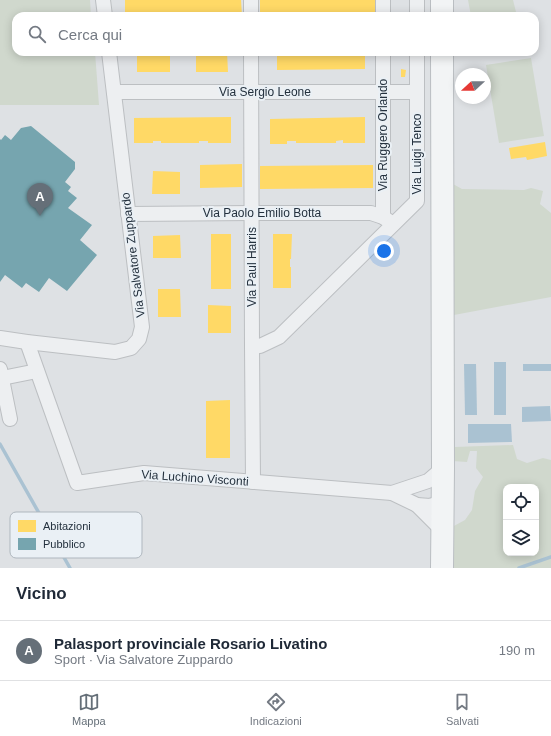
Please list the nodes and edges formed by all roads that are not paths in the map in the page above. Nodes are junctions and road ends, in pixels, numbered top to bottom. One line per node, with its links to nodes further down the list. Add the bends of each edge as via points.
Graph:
1 (103, 0): 6 (street)
2 (251, 0): 7 (street)
3 (383, 0): 8 (street)
4 (417, 0): 9 (street)
5 (442, 0): 10 (main road)
6 (104, 12)
7 (251, 12)
8 (383, 12)
9 (417, 12)
10 (442, 12)
11 (110, 56): 16 (street, Via Salvatore Zuppardo)
12 (251, 56): 17 (street, Via Paul Harris)
13 (383, 56): 18 (street, Via Ruggero Orlando)
14 (417, 56): 19 (street, Via Luigi Tenco)
15 (442, 56): 29 (main road)
16 (114, 92): 17 (street, Via Sergio Leone); 21 (street, Via Salvatore Zuppardo)
17 (251, 92): 18 (street, Via Sergio Leone); 20 (street, Via Paul Harris)
18 (383, 92): 19 (street, Via Sergio Leone); 22 (street, Via Ruggero Orlando)
19 (417, 92): 22 (street, Via Luigi Tenco, via 417,201)
20 (252, 213): 21 (street, Via Paolo Emilio Botta); 22 (street, Via Paolo Emilio Botta, via 372,213); 25 (street, Via Paul Harris)
21 (128, 214): 24 (street, Via Salvatore Zuppardo, via 142,327 139,339 131,348 115,352)
22 (388, 221): 25 (street, Via Luigi Tenco, via 279,337 260,346)
23 (0, 338): 24 (street, Via Salvatore Zuppardo)
24 (27, 342): 26 (street, Via Luchino Visconti)
25 (252, 346): 30 (street, Via Paul Harris)
26 (37, 371): 27 (street); 30 (street, Via Luchino Visconti, via 77,483 144,473)
27 (1, 374): 28 (street)
28 (10, 419)
29 (443, 468): 31 (street, Via Luchino Visconti, via 428,481); 32 (main road)
30 (253, 482): 31 (street, Via Luchino Visconti)
31 (392, 493): 33 (street, Via Luchino Visconti)
32 (443, 502): 33 (street, Via Luchino Visconti, via 430,506); 34 (main road)
33 (417, 505): 34 (street, Via Luchino Visconti)
34 (442, 530): 35 (main road)
35 (442, 565)

